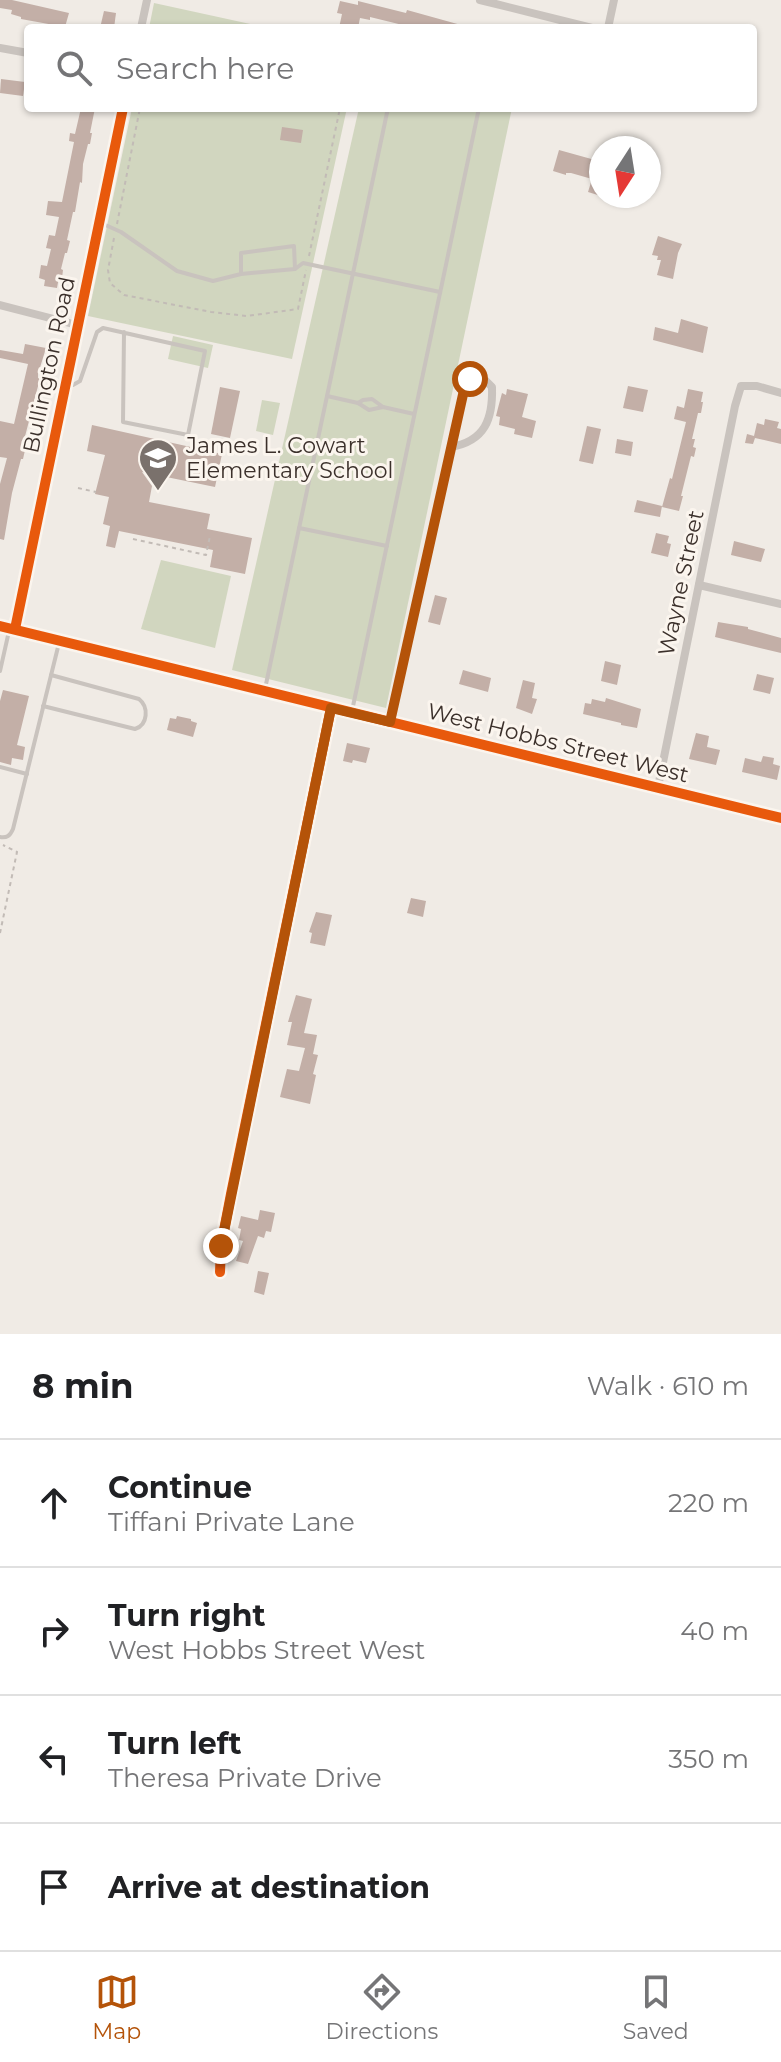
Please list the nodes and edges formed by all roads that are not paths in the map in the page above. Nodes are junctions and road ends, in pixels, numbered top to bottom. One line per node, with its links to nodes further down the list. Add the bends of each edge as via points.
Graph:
1 (147, 0): 4 (street)
2 (480, 0): 5 (street)
3 (614, 0): 6 (street)
4 (142, 24)
5 (576, 24)
6 (609, 24)
7 (0, 48): 8 (street)
8 (24, 52)
9 (122, 112): 12 (street, Bullington Road)
10 (387, 112): 14 (lane)
11 (478, 112): 16 (lane)
12 (99, 222): 15 (lane, via 177,271 213,281); 18 (street, Bullington Road)
13 (295, 269): 14 (lane, via 303,263); 15 (lane); 15 (lane, via 294,246 241,253)
14 (353, 273): 16 (lane); 22 (lane)
15 (241, 274)
16 (440, 292): 25 (lane)
17 (0, 305): 18 (street)
18 (77, 325): 31 (street, Bullington Road)
19 (124, 332): 19 (lane, via 205,351 188,435 123,422); 20 (lane, via 97,332 80,381)
20 (73, 385)
21 (781, 393): 29 (street, Wayne Street, via 741,386)
22 (327, 396): 23 (lane); 27 (lane)
23 (358, 403): 24 (lane, via 369,410); 24 (lane, via 372,399)
24 (383, 407): 25 (lane)
25 (414, 414): 28 (lane)
26 (451, 447): 26 (street, via 468,444 485,426 492,387 482,377 470,379 464,390); 40 (street)
27 (299, 528): 28 (lane); 36 (lane)
28 (387, 546): 39 (lane)
29 (699, 585): 30 (street); 43 (street, Wayne Street)
30 (781, 604)
31 (8, 628): 32 (street, West Hobbs Street West); 33 (lane)
32 (59, 640): 35 (lane); 36 (street, West Hobbs Street West)
33 (3, 646): 34 (lane)
34 (0, 671)
35 (51, 675): 37 (lane); 37 (lane, via 139,699 146,708 144,723 135,729)
36 (265, 691): 38 (street, West Hobbs Street West)
37 (43, 706): 42 (lane)
38 (331, 708): 39 (street, West Hobbs Street West); 46 (street, via 231,1194)
39 (352, 713): 40 (street, West Hobbs Street West)
40 (390, 722): 43 (street, West Hobbs Street West)
41 (0, 767): 42 (lane)
42 (27, 774): 45 (lane, via 13,829)
43 (658, 787): 44 (street, West Hobbs Street West)
44 (781, 818)
45 (0, 837)
46 (220, 1272)

